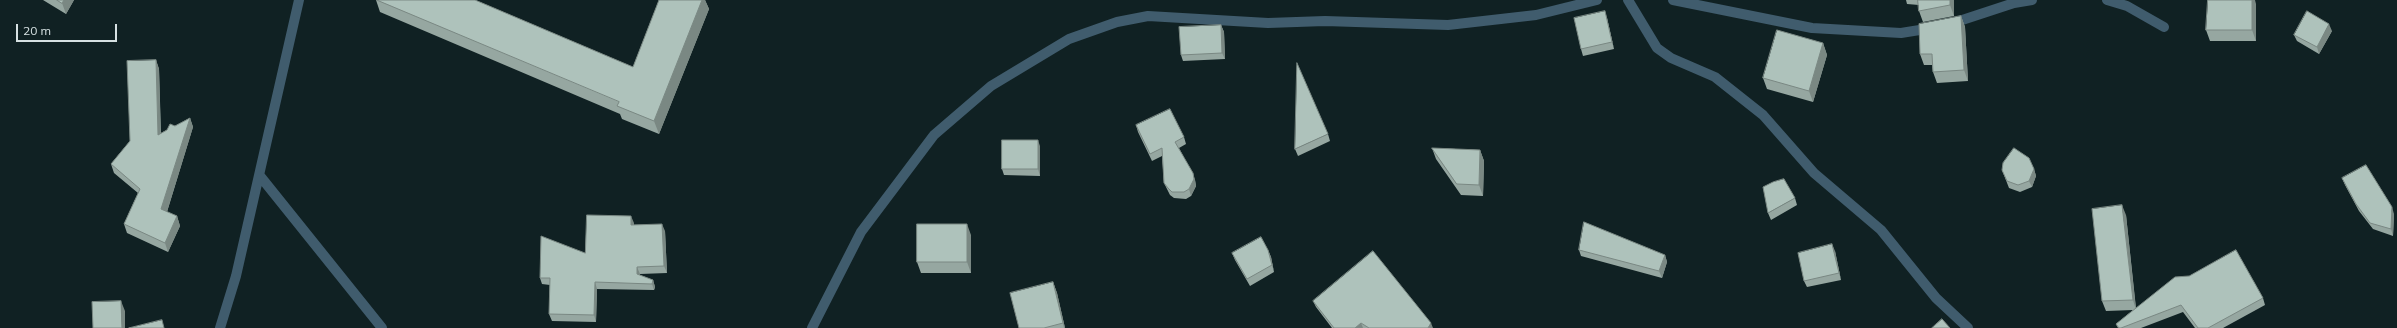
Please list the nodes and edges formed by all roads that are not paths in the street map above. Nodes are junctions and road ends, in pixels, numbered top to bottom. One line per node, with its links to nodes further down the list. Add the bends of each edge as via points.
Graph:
1 (299, 0): 8 (street)
2 (1596, 0): 11 (street, via 1536,14 1448,25 1324,21 1268,23 1148,16 1117,22 1069,39 992,86 934,135 861,232)
3 (1628, 0): 12 (street, via 1656,48 1671,58 1715,77 1763,115 1814,172 1881,230 1936,298)
4 (1673, 0): 5 (street, via 1812,28 1901,33 1968,20 2014,3)
5 (2032, 0)
6 (2107, 0): 7 (street, via 2127,6)
7 (2164, 27)
8 (260, 176): 9 (street, via 236,276); 10 (street)
9 (220, 328)
10 (382, 328)
11 (812, 328)
12 (1968, 328)

